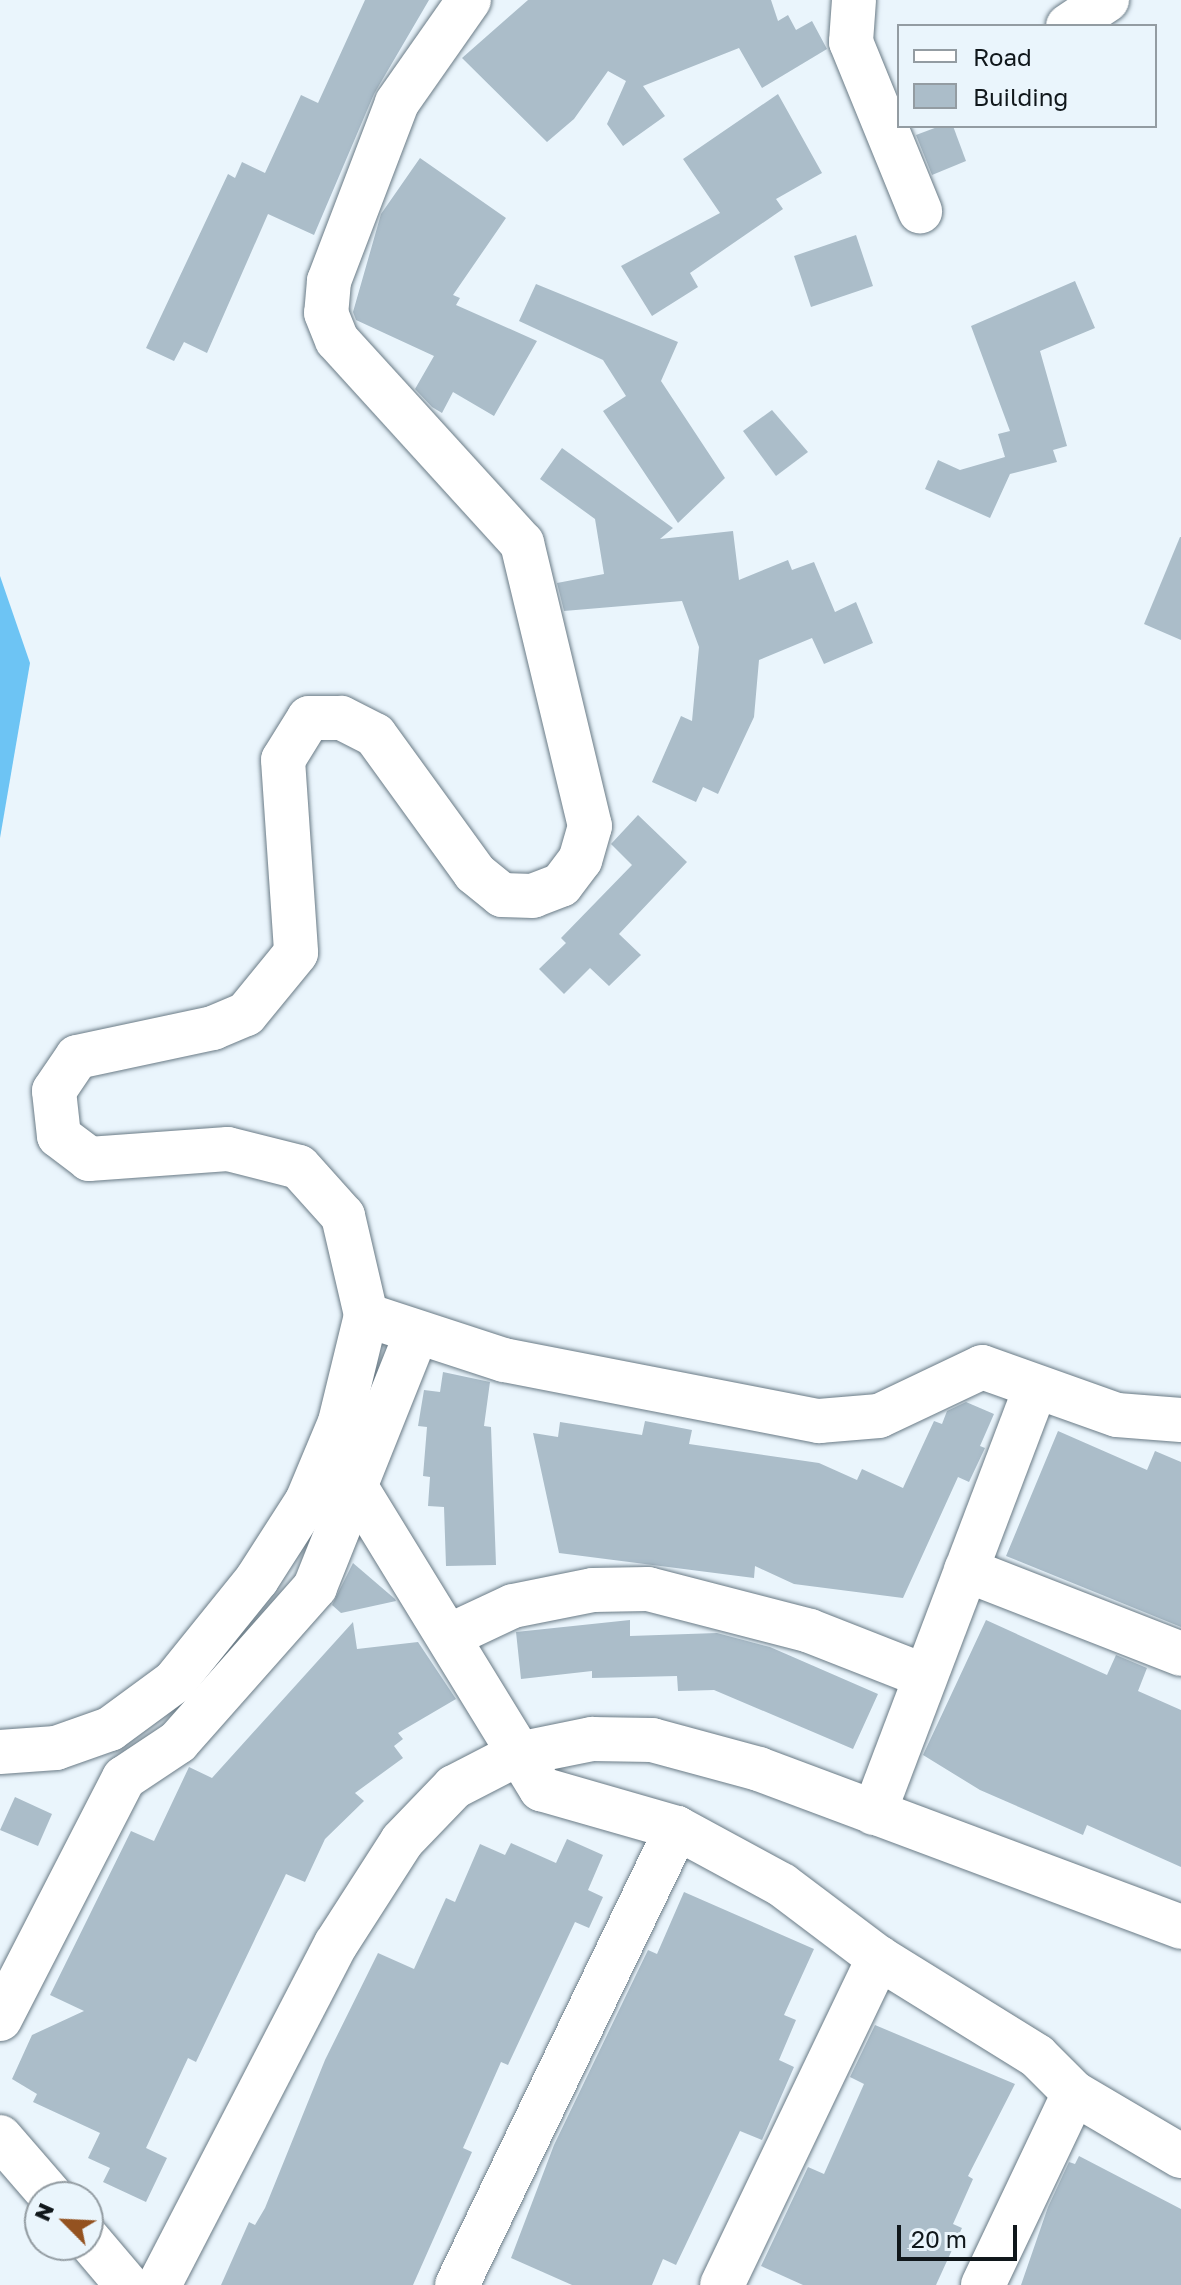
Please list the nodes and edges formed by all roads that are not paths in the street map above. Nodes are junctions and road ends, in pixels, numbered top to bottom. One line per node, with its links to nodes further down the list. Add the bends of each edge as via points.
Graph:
1 (469, 0): 6 (street, via 397,103 329,281 326,313 337,340 522,543 590,826 580,860 561,885 533,896 502,895 475,873 375,735 341,718 309,718 283,760 296,953 246,1014 213,1028 77,1057 54,1091 59,1136 89,1159 228,1149 299,1167 343,1216)
2 (854, 0): 5 (street, via 851,42)
3 (1107, 0): 4 (street)
4 (1071, 24)
5 (920, 211)
6 (366, 1315): 7 (street); 15 (street, via 340,1422 307,1501 257,1579 174,1682 110,1729 56,1748)
7 (416, 1334): 8 (street, via 504,1360 819,1421 879,1416 982,1367); 10 (street)
8 (1035, 1389): 9 (street, via 1117,1415); 11 (street)
9 (1181, 1420)
10 (354, 1484): 12 (street); 21 (street, via 315,1587 178,1742 124,1778)
11 (966, 1570): 13 (street); 14 (street)
12 (451, 1635): 14 (street, via 513,1606 593,1590 648,1589 810,1631); 16 (street)
13 (1181, 1654)
14 (925, 1676): 17 (street)
15 (0, 1752)
16 (518, 1754): 17 (street, via 592,1739 652,1740 759,1769); 18 (street, via 541,1789); 28 (street, via 454,1787 402,1841 336,1944)
17 (874, 1813): 19 (street)
18 (677, 1828): 20 (street, via 782,1885); 29 (street)
19 (1181, 1927)
20 (879, 1958): 22 (street, via 1037,2056); 30 (street)
21 (0, 2019)
22 (1074, 2093): 24 (street); 31 (street)
23 (0, 2137): 25 (street)
24 (1181, 2156)
25 (38, 2181)
26 (104, 2258): 27 (street)
27 (127, 2285)
28 (159, 2285)
29 (457, 2285)
30 (722, 2285)
31 (983, 2285)

